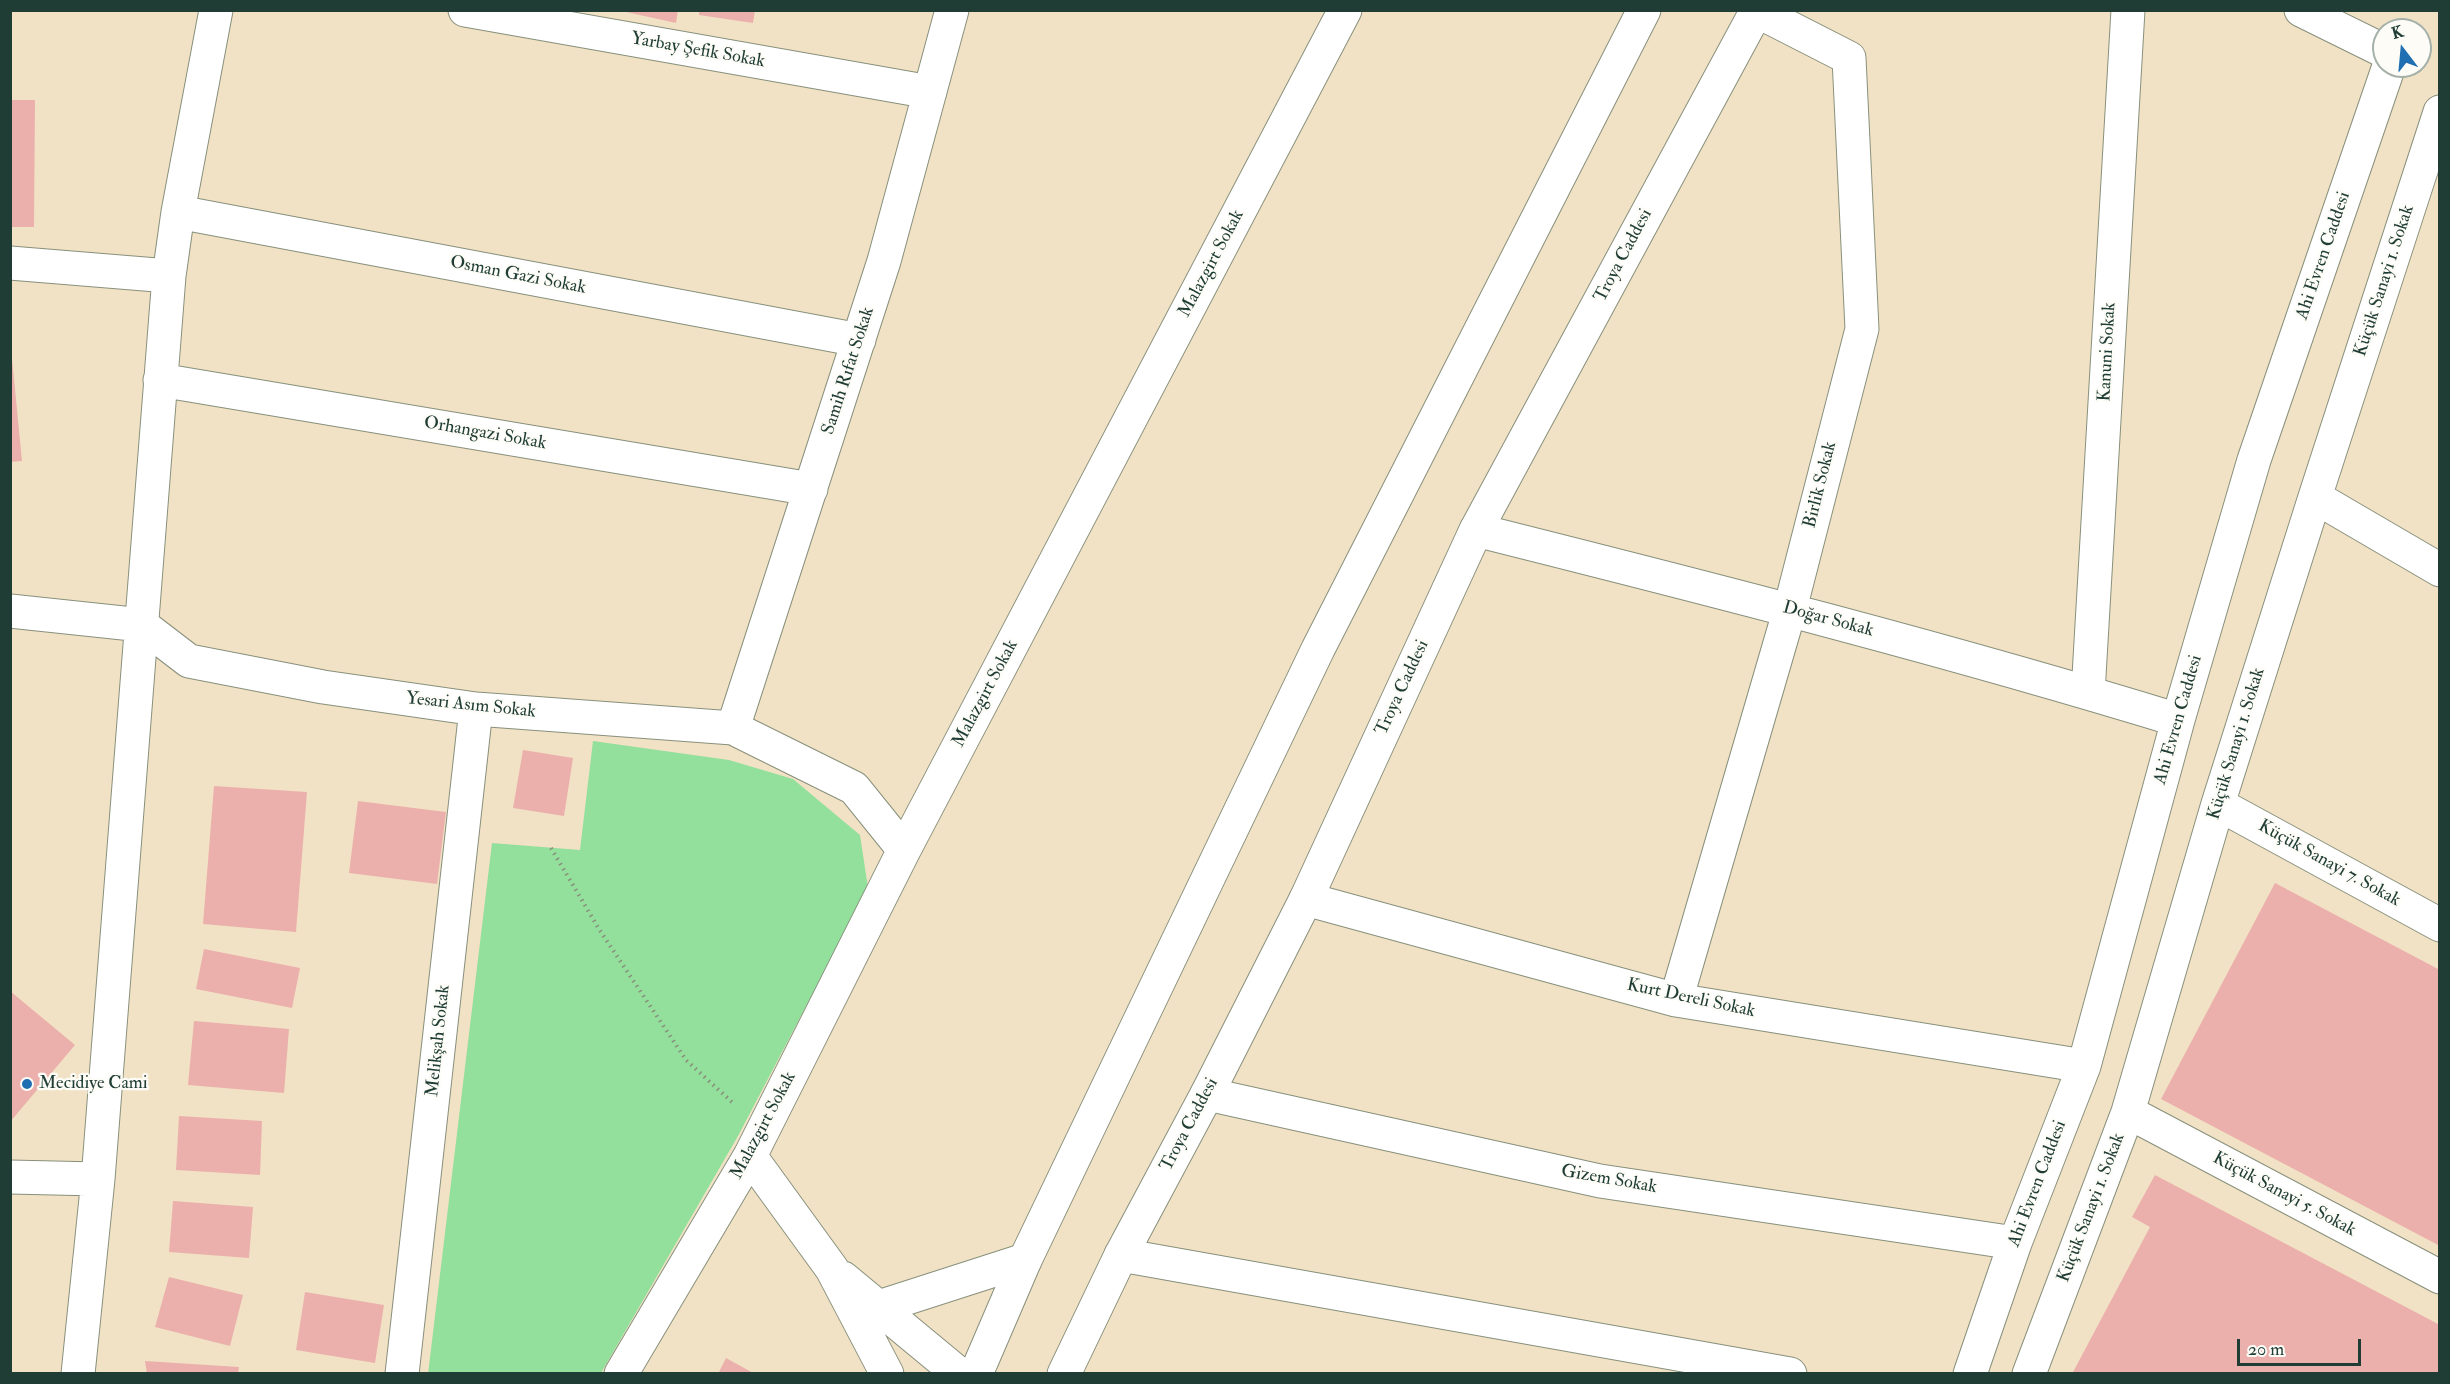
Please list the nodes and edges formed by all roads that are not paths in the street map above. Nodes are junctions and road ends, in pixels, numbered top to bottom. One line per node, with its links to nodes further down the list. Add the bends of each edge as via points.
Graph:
1 (216, 10): 13 (street)
2 (465, 10): 11 (street, Yarbay Şefik Sokak)
3 (952, 10): 11 (street, Samih Rıfat Sokak)
4 (1346, 10): 30 (street, Malazgirt Sokak)
5 (1644, 10): 42 (street, via 1318,649)
6 (2128, 10): 25 (street, Kanuni Sokak)
7 (2301, 10): 9 (street)
8 (1757, 11): 20 (street, Troya Caddesi); 22 (street, Birlik Sokak, via 1849,58 1862,328)
9 (2372, 45)
10 (2385, 78): 27 (street, Ahi Evren Caddesi, via 2254,460)
11 (930, 92): 16 (street, Samih Rıfat Sokak)
12 (2439, 112): 19 (street, Küçük Sanayi 1. Sokak)
13 (178, 212): 15 (street); 16 (street, Osman Gazi Sokak)
14 (10, 263): 15 (street)
15 (169, 276): 17 (street)
16 (859, 340): 18 (street, Samih Rıfat Sokak)
17 (160, 380): 18 (street, Orhangazi Sokak); 24 (street)
18 (811, 489): 28 (street, Samih Rıfat Sokak)
19 (2314, 497): 21 (street); 29 (street, Küçük Sanayi 1. Sokak)
20 (1476, 530): 22 (street, Doğar Sokak); 31 (street, Troya Caddesi)
21 (2439, 570)
22 (1790, 609): 25 (street, Doğar Sokak); 33 (street, Birlik Sokak)
23 (10, 611): 24 (street)
24 (142, 625): 26 (street, Yesari Asım Sokak, via 189,662 323,687); 39 (street)
25 (2088, 693): 27 (street, Doğar Sokak)
26 (476, 709): 28 (street, Yesari Asım Sokak); 47 (street, Melikşah Sokak)
27 (2178, 720): 34 (street, Ahi Evren Caddesi)
28 (733, 728): 30 (street, Yesari Asım Sokak, via 854,789)
29 (2218, 804): 32 (street, Küçük Sanayi 7. Sokak); 36 (street, Küçük Sanayi 1. Sokak)
30 (903, 850): 37 (street, Malazgirt Sokak)
31 (1306, 899): 33 (street, Kurt Dereli Sokak); 35 (street, Troya Caddesi)
32 (2439, 925)
33 (1676, 1000): 34 (street, Kurt Dereli Sokak)
34 (2084, 1066): 40 (street, Ahi Evren Caddesi)
35 (1207, 1094): 40 (street, Gizem Sokak, via 1600,1181); 41 (street, Troya Caddesi)
36 (2128, 1112): 44 (street, Küçük Sanayi 5. Sokak); 55 (street, Küçük Sanayi 1. Sokak)
37 (750, 1156): 43 (street); 48 (street, Malazgirt Sokak)
38 (10, 1177): 39 (street)
39 (98, 1179): 46 (street)
40 (2015, 1243): 54 (street, Ahi Evren Caddesi)
41 (1121, 1255): 52 (street, Troya Caddesi); 53 (street)
42 (1025, 1260): 45 (street); 51 (street)
43 (832, 1269): 45 (street); 49 (street)
44 (2439, 1277)
45 (879, 1307): 50 (street)
46 (78, 1374)
47 (402, 1374)
48 (621, 1374)
49 (886, 1374)
50 (959, 1374)
51 (976, 1374)
52 (1064, 1374)
53 (1790, 1374)
54 (1970, 1374)
55 (2029, 1374)

